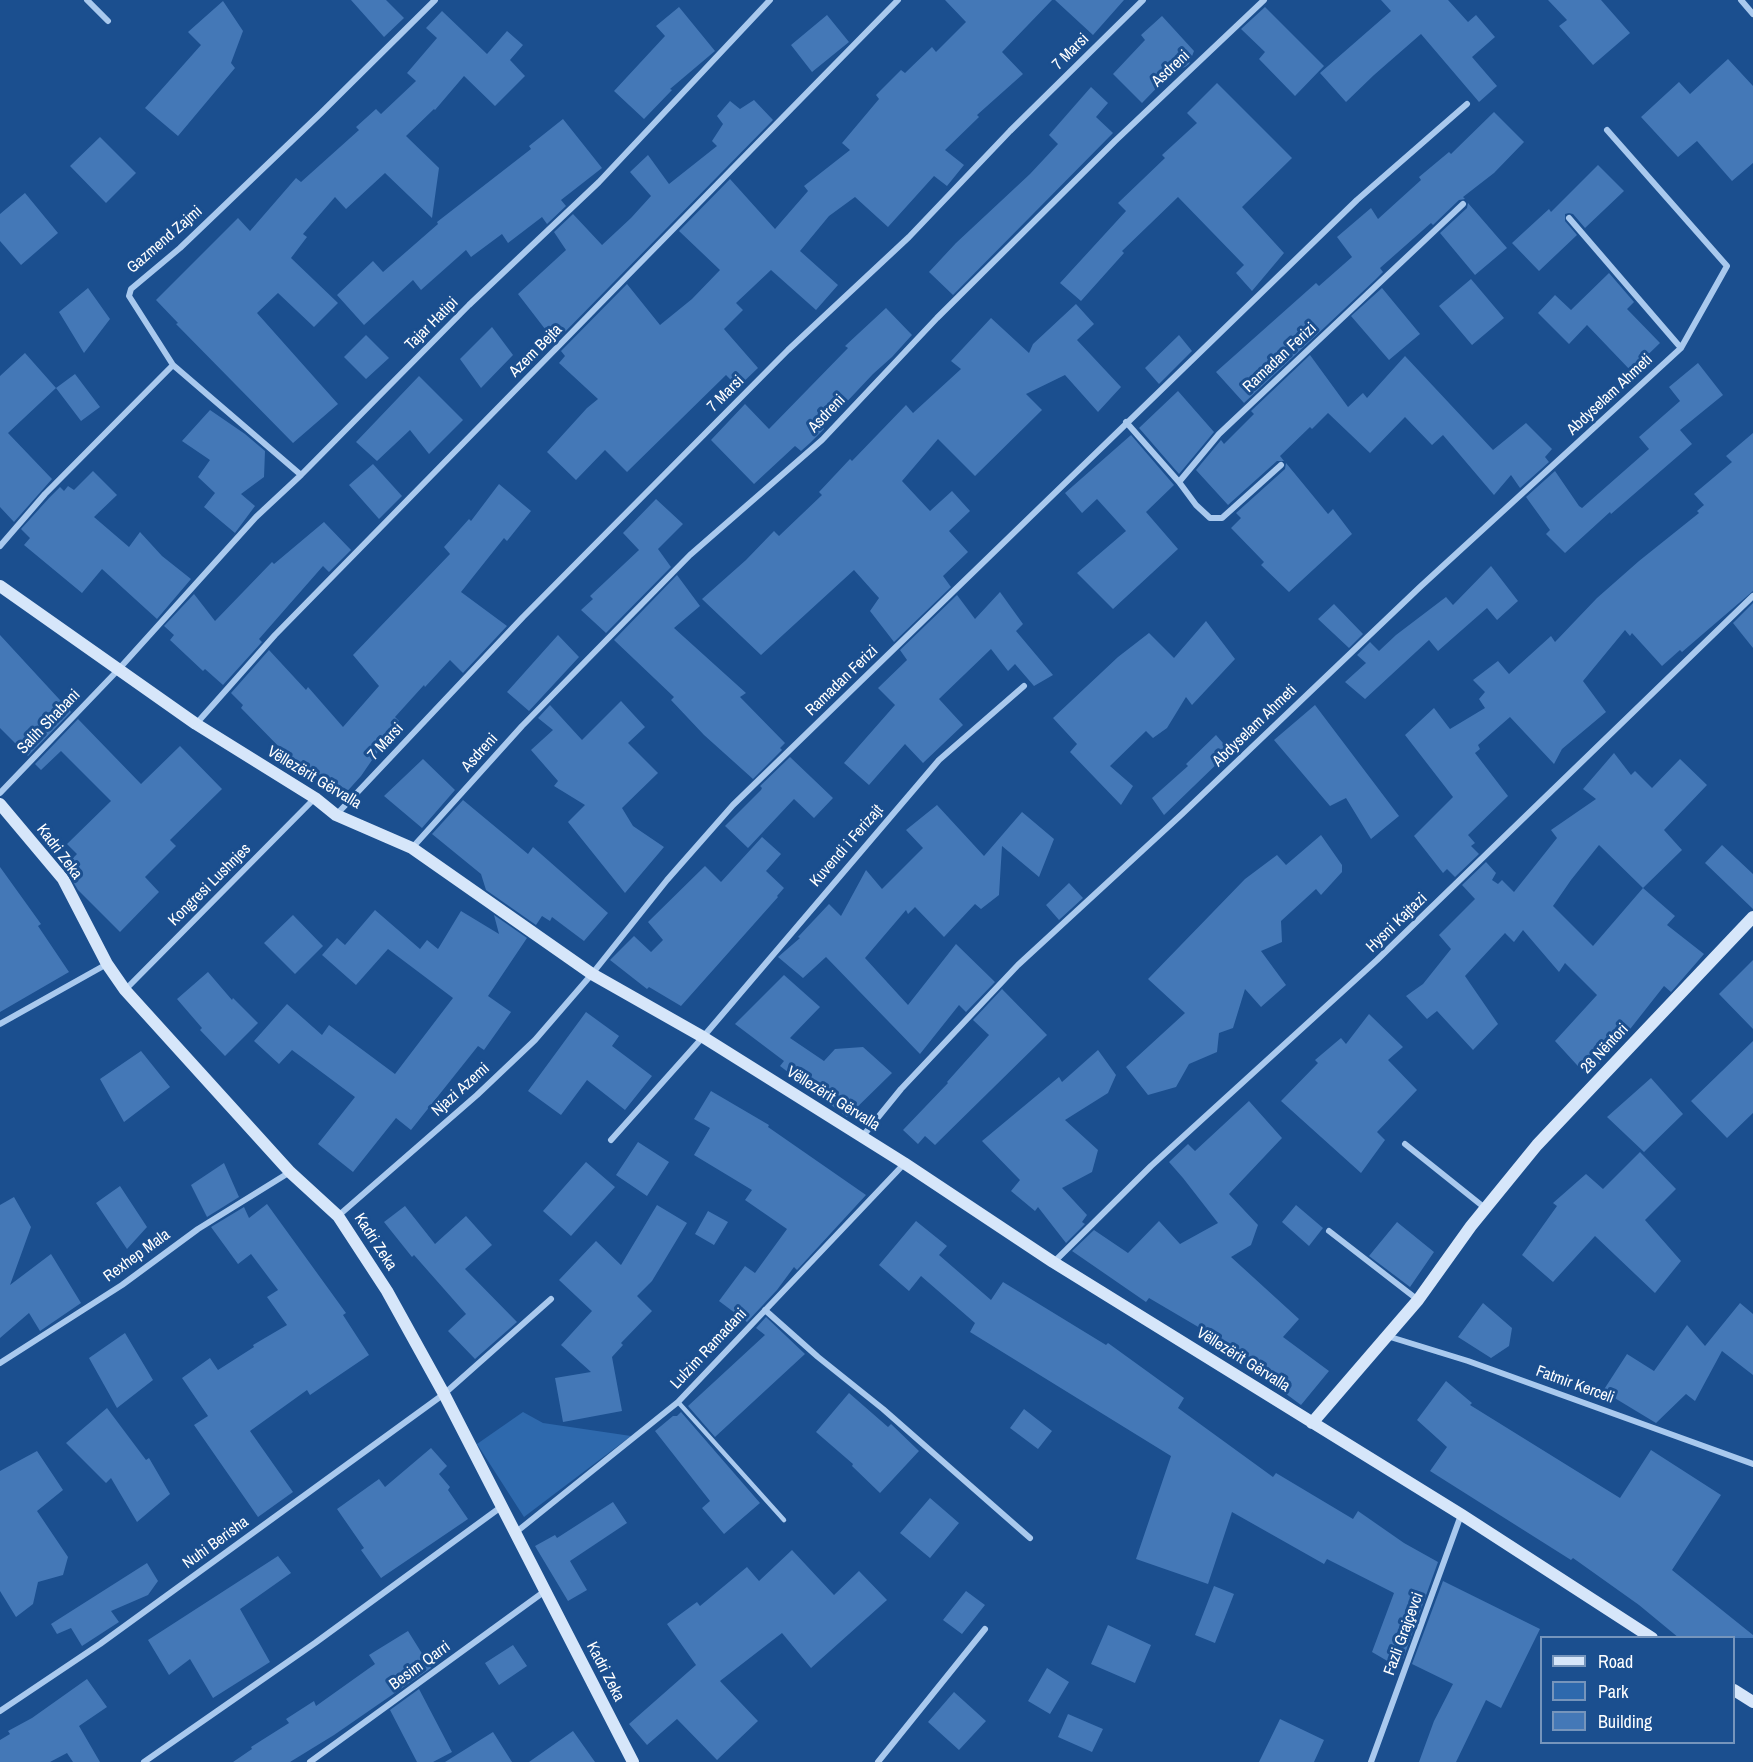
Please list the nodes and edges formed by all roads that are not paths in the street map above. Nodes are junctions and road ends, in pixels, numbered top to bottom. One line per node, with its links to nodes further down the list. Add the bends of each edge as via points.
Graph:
1 (87, 0): 9 (street)
2 (435, 0): 15 (street, Gazmend Zajmi, via 180,248 130,289 129,297)
3 (770, 0): 18 (street, Tajar Hatipi, via 598,182 469,305)
4 (898, 0): 25 (street, Azem Bejta, via 275,635)
5 (1143, 0): 29 (street, 7 Marsi, via 1010,130 909,237 788,350 531,608)
6 (1264, 0): 30 (street, Asdreni, via 1114,141 945,309 822,440 690,555 522,726)
7 (1741, 0): 8 (street)
8 (1753, 14)
9 (108, 21)
10 (1467, 104): 16 (street, Ramadan Ferizi, via 1357,200)
11 (1607, 130): 14 (street, Abdyselam Ahmeti, via 1727,266)
12 (1463, 204): 19 (street, Ramadan Ferizi, via 1219,434)
13 (1569, 218): 14 (street)
14 (1681, 348): 37 (street, Abdyselam Ahmeti, via 1018,965 901,1089)
15 (173, 365): 18 (street, Gazmend Zajmi); 20 (street, via 45,494)
16 (1126, 422): 19 (street); 33 (street, Ramadan Ferizi, via 733,805)
17 (1281, 465): 19 (street, via 1221,518 1210,518)
18 (302, 475): 23 (street, Tajar Hatipi, via 256,517)
19 (1179, 482)
20 (0, 546)
21 (0, 586): 23 (street, Vëllezërit Gërvalla)
22 (1753, 596): 45 (street, Hysni Kajtazi, via 1377,960 1151,1166)
23 (118, 670): 25 (street, Vëllezërit Gërvalla); 26 (street, Salih Shabani)
24 (1024, 686): 36 (street, Kuvendi i Ferizajt, via 939,760)
25 (196, 724): 27 (street, Vëllezërit Gërvalla)
26 (0, 793)
27 (315, 798): 29 (street, Vëllezërit Gërvalla); 34 (street, Kongresi Lushnjes)
28 (0, 804): 32 (street, Kadri Zeka, via 63,879)
29 (336, 814): 30 (street, Vëllezërit Gërvalla)
30 (412, 848): 33 (street, Vëllezërit Gërvalla)
31 (1753, 917): 42 (street, 28 Nëntori, via 1537,1145)
32 (107, 964): 34 (street, Kadri Zeka); 35 (street)
33 (592, 974): 36 (street, Vëllezërit Gërvalla); 43 (street, Njazi Azemi, via 526,1048 477,1095)
34 (125, 990): 41 (street, Kadri Zeka)
35 (0, 1024)
36 (703, 1037): 37 (street, Vëllezërit Gërvalla); 38 (street, Kuvendi i Ferizajt)
37 (862, 1138): 40 (street, Vëllezërit Gërvalla)
38 (611, 1140)
39 (1405, 1144): 42 (street)
40 (904, 1163): 45 (street, Vëllezërit Gërvalla); 48 (street, Lulzim Ramadani)
41 (290, 1172): 43 (street, Kadri Zeka); 50 (street, Rexhep Mala, via 198,1228 122,1285)
42 (1485, 1208): 47 (street, 28 Nëntori)
43 (338, 1216): 51 (street, Kadri Zeka, via 387,1291)
44 (1329, 1231): 47 (street)
45 (1053, 1262): 53 (street, Vëllezërit Gërvalla)
46 (551, 1299): 51 (street, Nuhi Berisha)
47 (1418, 1300): 49 (street, 28 Nëntori)
48 (765, 1310): 52 (street, Lulzim Ramadani); 59 (street)
49 (1387, 1336): 53 (street, 28 Nëntori); 54 (street, Fatmir Kerceli)
50 (0, 1363)
51 (444, 1394): 55 (street, Kadri Zeka); 65 (street, Nuhi Berisha, via 100,1644)
52 (678, 1402): 57 (lane); 58 (street, Lulzim Ramadani)
53 (1312, 1423): 56 (street, Vëllezërit Gërvalla)
54 (1753, 1464)
55 (502, 1506): 58 (street, Kadri Zeka); 66 (street)
56 (1462, 1515): 62 (street, Vëllezërit Gërvalla); 70 (street, Fazli Grajçevci)
57 (784, 1520)
58 (515, 1533): 60 (street, Kadri Zeka)
59 (1030, 1538)
60 (546, 1591): 67 (street, Besim Qarri); 68 (street, Kadri Zeka)
61 (985, 1629): 69 (street)
62 (1649, 1636)
63 (1735, 1691): 64 (street)
64 (1753, 1702)
65 (0, 1711)
66 (144, 1762)
67 (310, 1762)
68 (633, 1762)
69 (878, 1762)
70 (1371, 1762)

